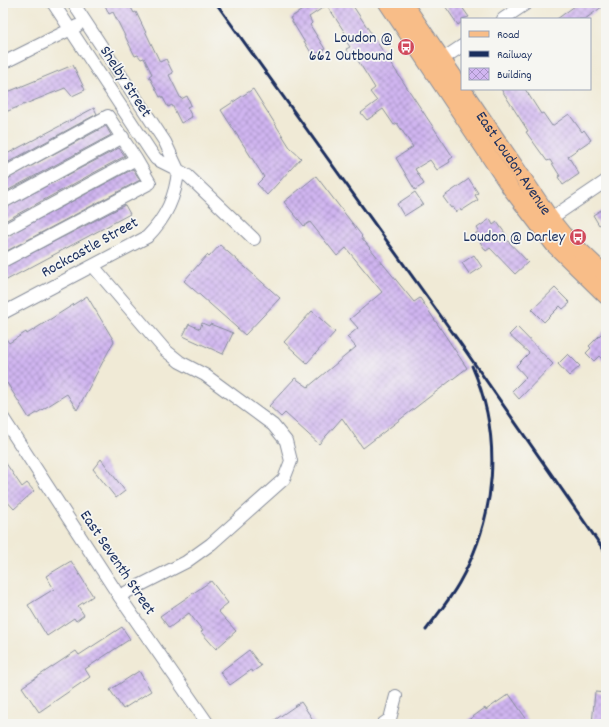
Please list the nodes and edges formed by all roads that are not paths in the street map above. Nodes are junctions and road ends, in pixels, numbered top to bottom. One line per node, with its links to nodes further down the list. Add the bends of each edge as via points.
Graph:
1 (53, 3): 8 (street, Shelby Street)
2 (73, 3): 7 (street, Shelby Street)
3 (387, 3): 11 (main road, East Loudon Avenue)
4 (404, 3): 11 (main road, East Loudon Avenue)
5 (527, 3): 6 (street)
6 (504, 18)
7 (86, 22): 8 (street); 14 (street, Shelby Street, via 165,142)
8 (70, 29): 10 (street); 14 (street, Shelby Street, via 156,159)
9 (461, 47): 11 (street)
10 (3, 63)
11 (436, 64): 18 (main road, East Loudon Avenue)
12 (123, 137): 13 (street); 15 (street, via 108,116); 17 (street)
13 (136, 159): 19 (street); 21 (street, via 150,183)
14 (178, 170): 20 (street, Shelby Street, via 188,176); 22 (street, Rockcastle Street, via 173,200 158,227 146,237)
15 (3, 174)
16 (606, 181): 18 (street)
17 (3, 202)
18 (545, 223): 23 (main road, East Loudon Avenue, via 563,234); 24 (main road, East Loudon Avenue, via 582,274)
19 (3, 232)
20 (254, 239)
21 (3, 261)
22 (93, 266): 25 (street, Rockcastle Street); 27 (street, via 165,350 180,362 205,375 273,425 286,441 291,461 284,479 211,544 186,562)
23 (606, 275)
24 (606, 296)
25 (3, 313)
26 (3, 418): 27 (street, East Seventh Street)
27 (120, 596): 29 (street, East Seventh Street)
28 (396, 696): 30 (street, via 390,719)
29 (208, 724)
30 (383, 724)

